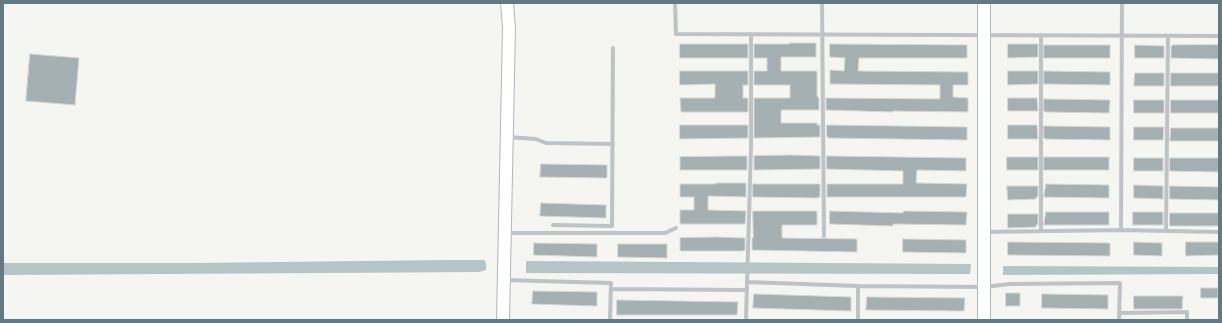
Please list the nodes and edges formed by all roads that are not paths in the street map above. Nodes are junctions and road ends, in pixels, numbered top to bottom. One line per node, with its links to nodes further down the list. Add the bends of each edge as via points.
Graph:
1 (507, 3): 14 (street)
2 (675, 3): 6 (lane, via 676,34)
3 (822, 3): 8 (lane)
4 (984, 3): 7 (street)
5 (1122, 3): 10 (lane)
6 (751, 34): 8 (lane); 26 (lane)
7 (984, 34): 8 (lane); 9 (lane); 20 (street)
8 (823, 35): 24 (lane)
9 (1042, 35): 10 (lane); 21 (lane)
10 (1122, 35): 11 (lane); 18 (lane)
11 (1168, 36): 12 (lane); 19 (lane)
12 (1219, 36)
13 (614, 48): 15 (lane)
14 (507, 137): 15 (lane, via 536,139 546,143); 23 (street)
15 (613, 144): 16 (lane, via 612,226)
16 (553, 226)
17 (676, 228): 23 (lane, via 665,233)
18 (1121, 230): 19 (lane); 21 (lane)
19 (1166, 231): 22 (lane)
20 (985, 232): 21 (lane); 28 (street)
21 (1041, 232)
22 (1219, 232)
23 (505, 233): 25 (street)
24 (824, 236)
25 (504, 280): 29 (lane, via 611,283); 32 (street)
26 (747, 282): 27 (lane); 30 (lane)
27 (858, 286): 28 (lane); 35 (lane)
28 (985, 287): 31 (lane, via 1009,284 1120,283); 36 (street)
29 (611, 289): 30 (lane); 33 (lane)
30 (746, 290): 34 (lane)
31 (1119, 313): 37 (lane); 38 (lane, via 1187,312)
32 (503, 320)
33 (610, 320)
34 (746, 320)
35 (858, 320)
36 (984, 320)
37 (1119, 320)
38 (1187, 320)

